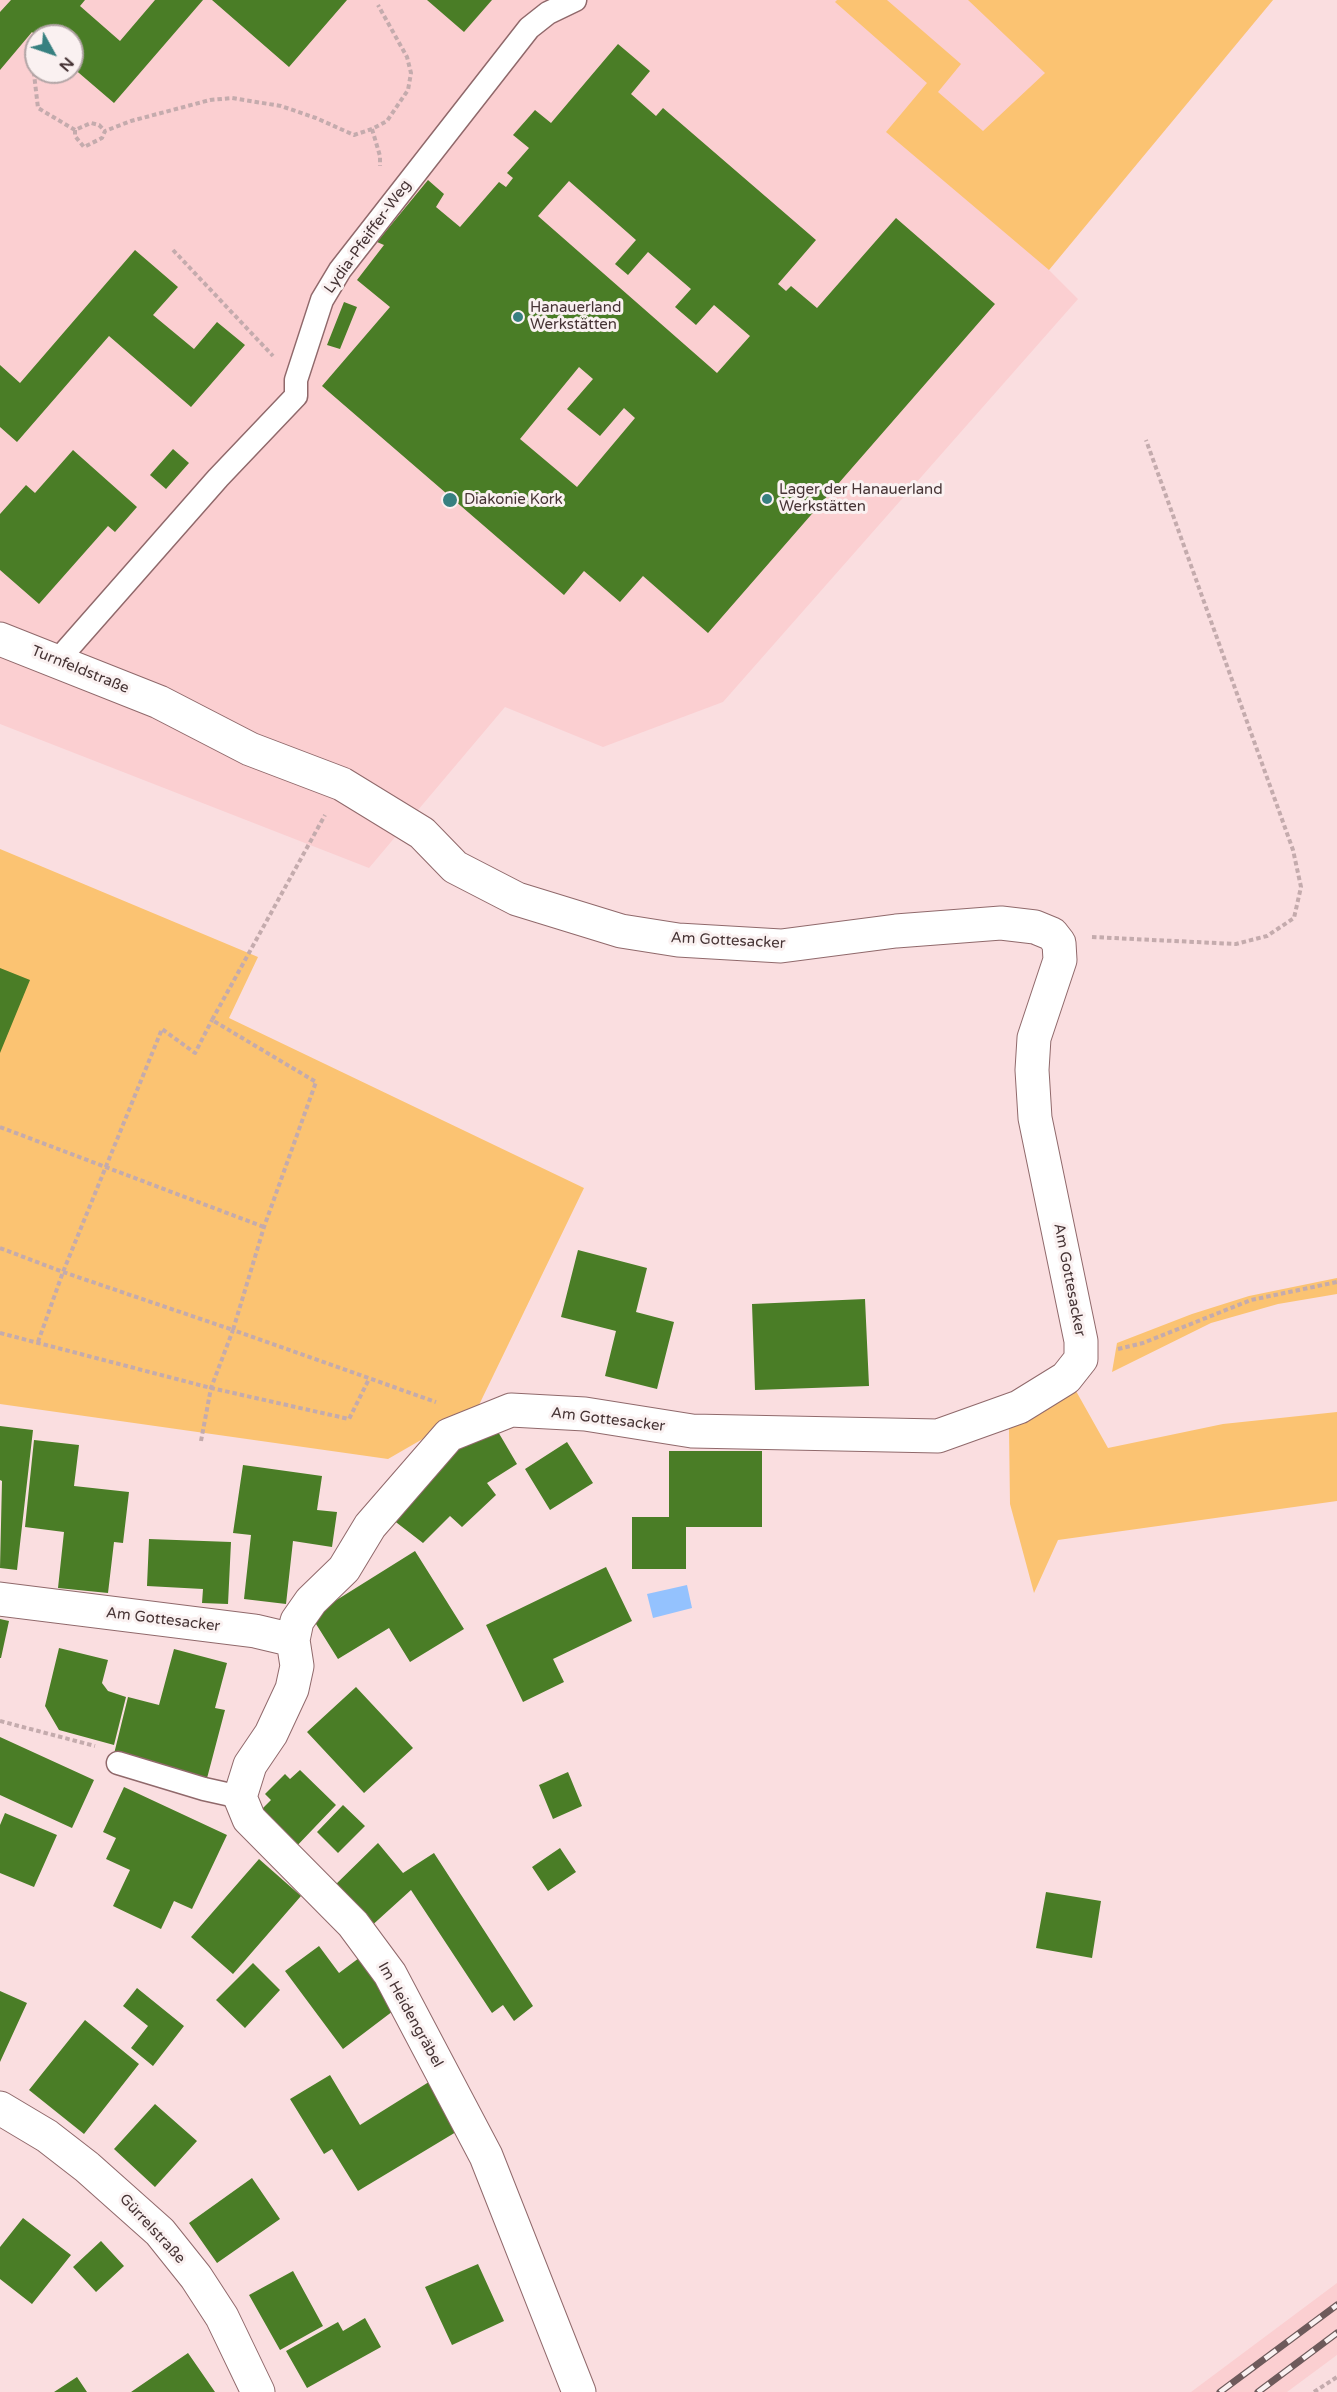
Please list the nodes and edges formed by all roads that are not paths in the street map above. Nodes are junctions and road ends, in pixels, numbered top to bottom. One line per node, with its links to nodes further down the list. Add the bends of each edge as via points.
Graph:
1 (575, 0): 3 (lane, Lydia-Pfeiffer-Weg, via 529,28 340,270 322,300 296,381 296,396)
2 (0, 639): 3 (street, Turnfeldstraße)
3 (57, 660): 4 (street, Turnfeldstraße, via 159,702 250,749)
4 (355, 791): 6 (street, Am Gottesacker, via 422,833 456,867 517,899 621,931 678,940 781,946 1001,922 1052,934 1059,943 1060,960 1034,1038 1035,1118 1081,1341 1081,1359 1066,1378 1019,1407 938,1436 692,1431 585,1414 511,1410 449,1435 370,1526 345,1569 311,1601 297,1621)
5 (0, 1599): 6 (street, Am Gottesacker, via 255,1631)
6 (293, 1640): 8 (street, via 297,1666 292,1689 272,1734 250,1765)
7 (118, 1763): 8 (lane)
8 (240, 1797): 11 (street, Im Heidengräbel, via 249,1819 353,1924 390,1974 486,2156)
9 (0, 2108): 10 (street, Gürrelstraße, via 47,2136 160,2232 222,2317)
10 (258, 2392)
11 (579, 2392)

